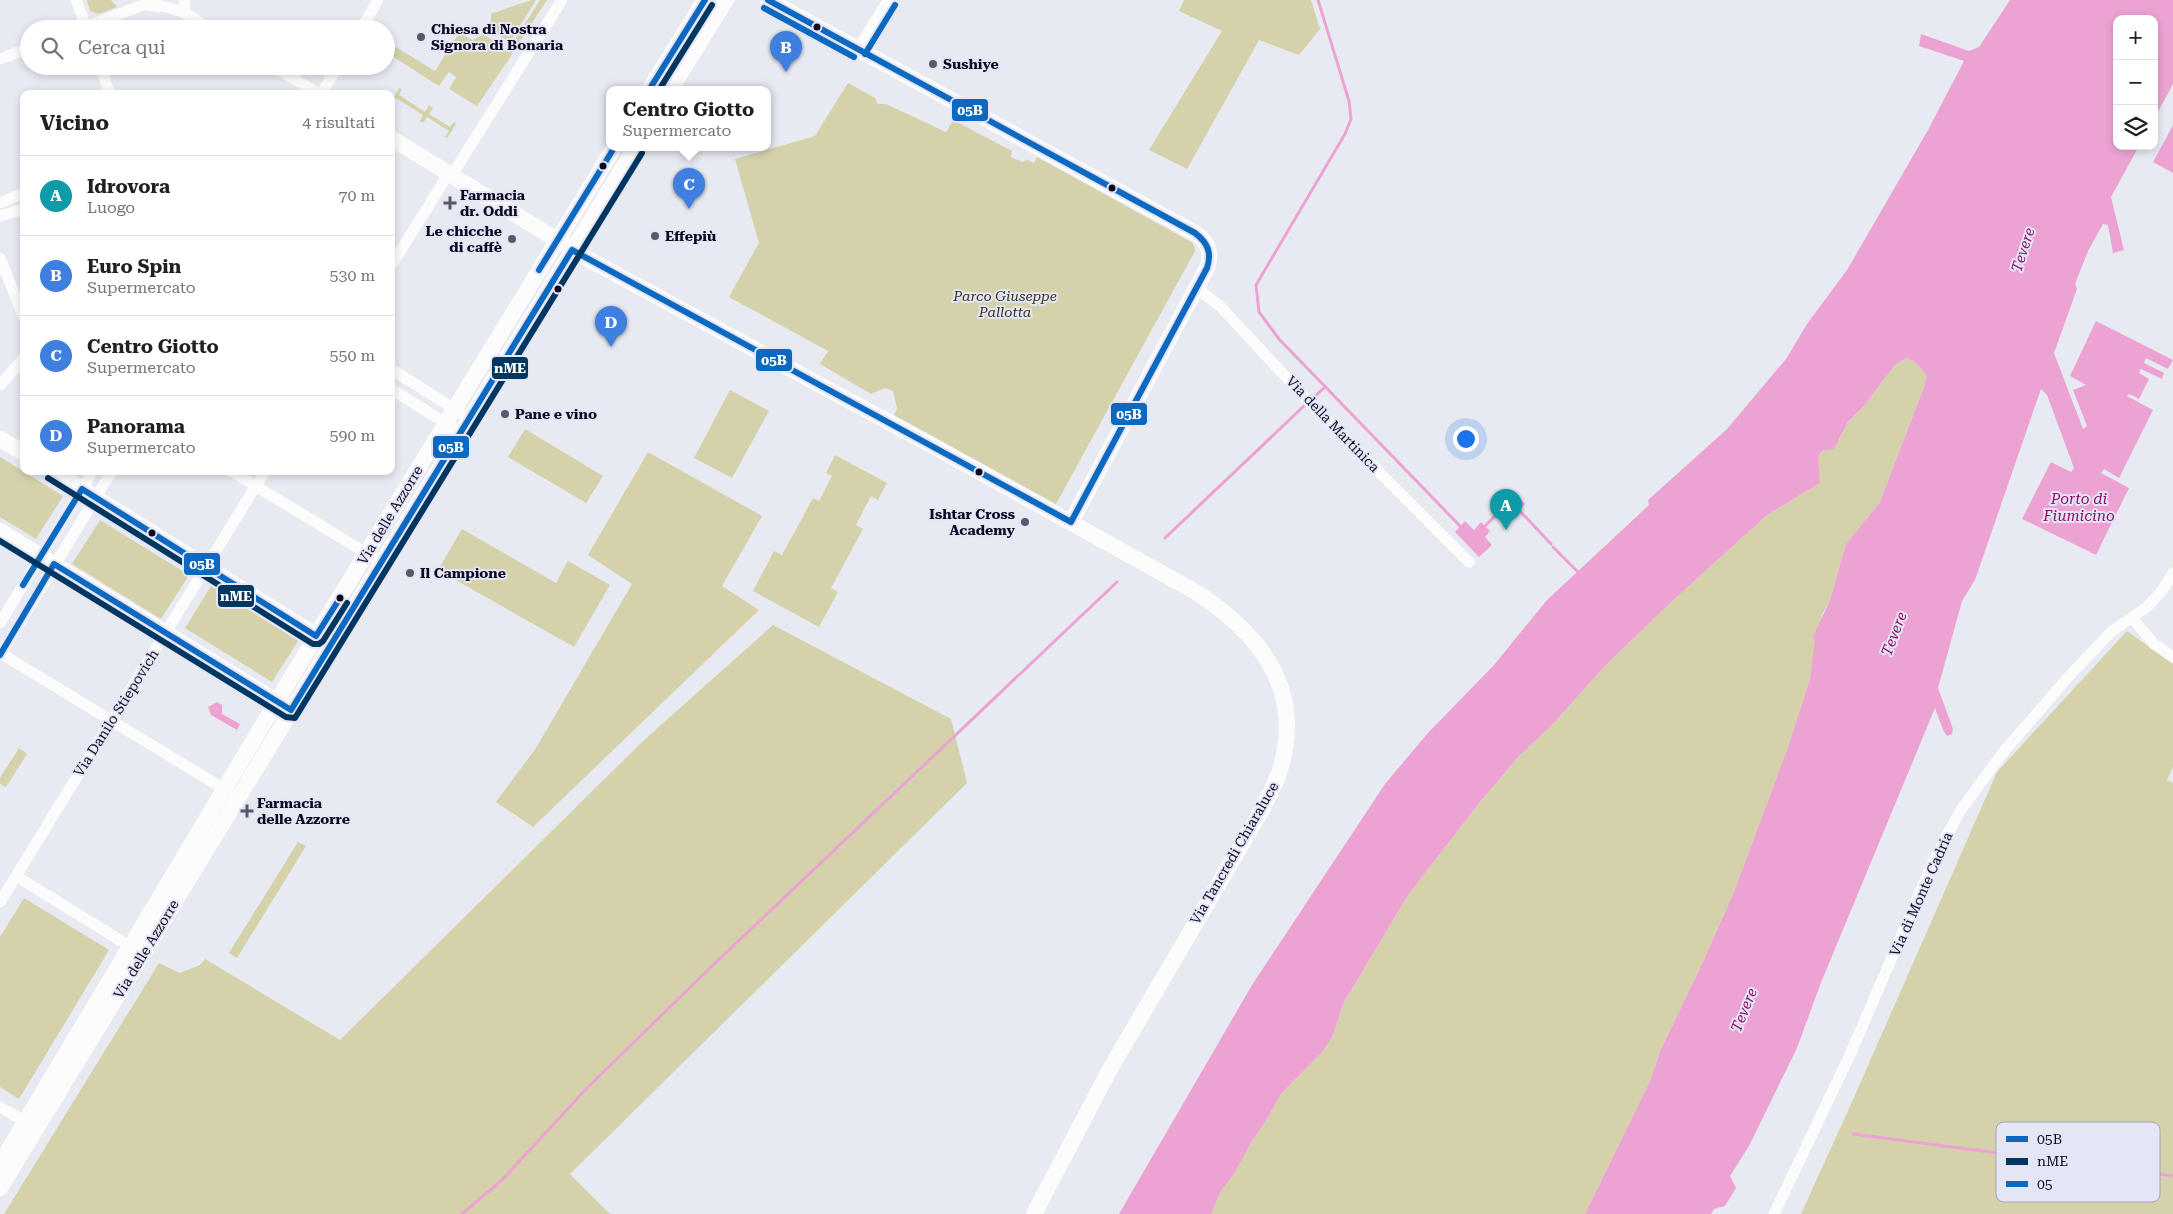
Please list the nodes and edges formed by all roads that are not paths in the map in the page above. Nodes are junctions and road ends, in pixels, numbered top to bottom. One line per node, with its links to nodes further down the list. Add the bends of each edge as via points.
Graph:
1 (76, 0): 12 (street)
2 (156, 0): 10 (street)
3 (184, 0): 11 (street)
4 (378, 0): 15 (street)
5 (562, 0): 32 (street)
6 (705, 0): 19 (street)
7 (726, 0): 20 (street)
8 (768, 0): 16 (street)
9 (888, 0): 16 (street)
10 (142, 5): 11 (street, via 168,7); 13 (street)
11 (185, 13): 14 (street)
12 (82, 20)
13 (104, 20)
14 (196, 20)
15 (366, 20)
16 (858, 49): 41 (street, via 1202,238 1210,250 1210,260)
17 (20, 51): 18 (street)
18 (0, 59)
19 (666, 61): 20 (street); 24 (street)
20 (682, 71): 25 (street)
21 (103, 75): 26 (street)
22 (288, 75): 27 (street)
23 (332, 75): 28 (street)
24 (651, 86)
25 (673, 86)
26 (109, 90)
27 (313, 90)
28 (323, 90)
29 (395, 140): 32 (street, Via Tancredi Chiaraluce)
30 (612, 151): 37 (street, Via delle Azzorre)
31 (629, 151): 38 (street, Via delle Azzorre)
32 (450, 174): 37 (street, Via Tancredi Chiaraluce); 40 (street)
33 (20, 195): 34 (street)
34 (0, 203)
35 (20, 210): 36 (street)
36 (0, 216)
37 (557, 240): 38 (street, Via Tancredi Chiaraluce); 47 (street, Via delle Azzorre)
38 (572, 250): 48 (street, Via delle Azzorre); 60 (street, Via Tancredi Chiaraluce)
39 (0, 258): 42 (street)
40 (395, 260)
41 (1196, 288): 60 (street); 65 (street, Via della Martinica, via 1220,306 1308,401)
42 (20, 308)
43 (20, 362): 45 (street)
44 (395, 372): 47 (street)
45 (0, 384)
46 (395, 392): 49 (street)
47 (455, 409): 48 (street); 49 (street, Via delle Azzorre)
48 (469, 418): 50 (street, Via delle Azzorre)
49 (446, 424): 50 (street); 62 (street, Via delle Azzorre)
50 (460, 432): 64 (street, Via delle Azzorre)
51 (0, 439): 52 (street)
52 (20, 451)
53 (60, 475): 59 (street)
54 (92, 475): 59 (street)
55 (108, 475): 59 (street)
56 (238, 475): 58 (street)
57 (263, 475): 58 (street, Via Danilo Stiepovich)
58 (256, 486): 62 (street); 67 (street, Via Danilo Stiepovich)
59 (89, 493): 63 (street); 66 (street); 67 (street)
60 (1071, 522): 87 (street, Via Tancredi Chiaraluce, via 1194,591 1240,625 1263,651 1276,676 1285,710 1287,738 1279,773 1259,815 1110,1069)
61 (0, 531): 63 (street)
62 (366, 554): 64 (street); 72 (street, Via delle Azzorre)
63 (40, 556): 66 (street); 70 (street)
64 (381, 562): 73 (street, Via delle Azzorre)
65 (1469, 562)
66 (54, 564): 71 (street); 74 (street)
67 (205, 567): 71 (street, Via Danilo Stiepovich); 72 (street)
68 (2173, 573): 69 (street, Via di Monte Cadria, via 2156,598)
69 (2132, 618): 75 (street, via 2154,644); 88 (street, Via di Monte Cadria, via 2108,634 2042,706 1983,777 1954,820 1849,1058)
70 (0, 623)
71 (166, 633): 76 (street); 77 (street, Via Danilo Stiepovich)
72 (316, 636): 73 (street); 76 (street, Via delle Azzorre)
73 (331, 645): 76 (street, Via delle Azzorre)
74 (0, 654): 77 (street)
75 (2173, 657)
76 (284, 706): 78 (street, Via delle Azzorre)
77 (112, 720): 78 (street); 79 (street, Via Danilo Stiepovich)
78 (231, 794): 82 (street, Via delle Azzorre)
79 (16, 876): 80 (street); 81 (street, Via Danilo Stiepovich); 82 (street)
80 (0, 884)
81 (0, 902)
82 (136, 950): 84 (street, Via delle Azzorre)
83 (0, 1106): 84 (street)
84 (31, 1125): 85 (street, Via delle Azzorre); 86 (street, Via delle Azzorre)
85 (0, 1164)
86 (0, 1188)
87 (1034, 1214)
88 (1774, 1214)

